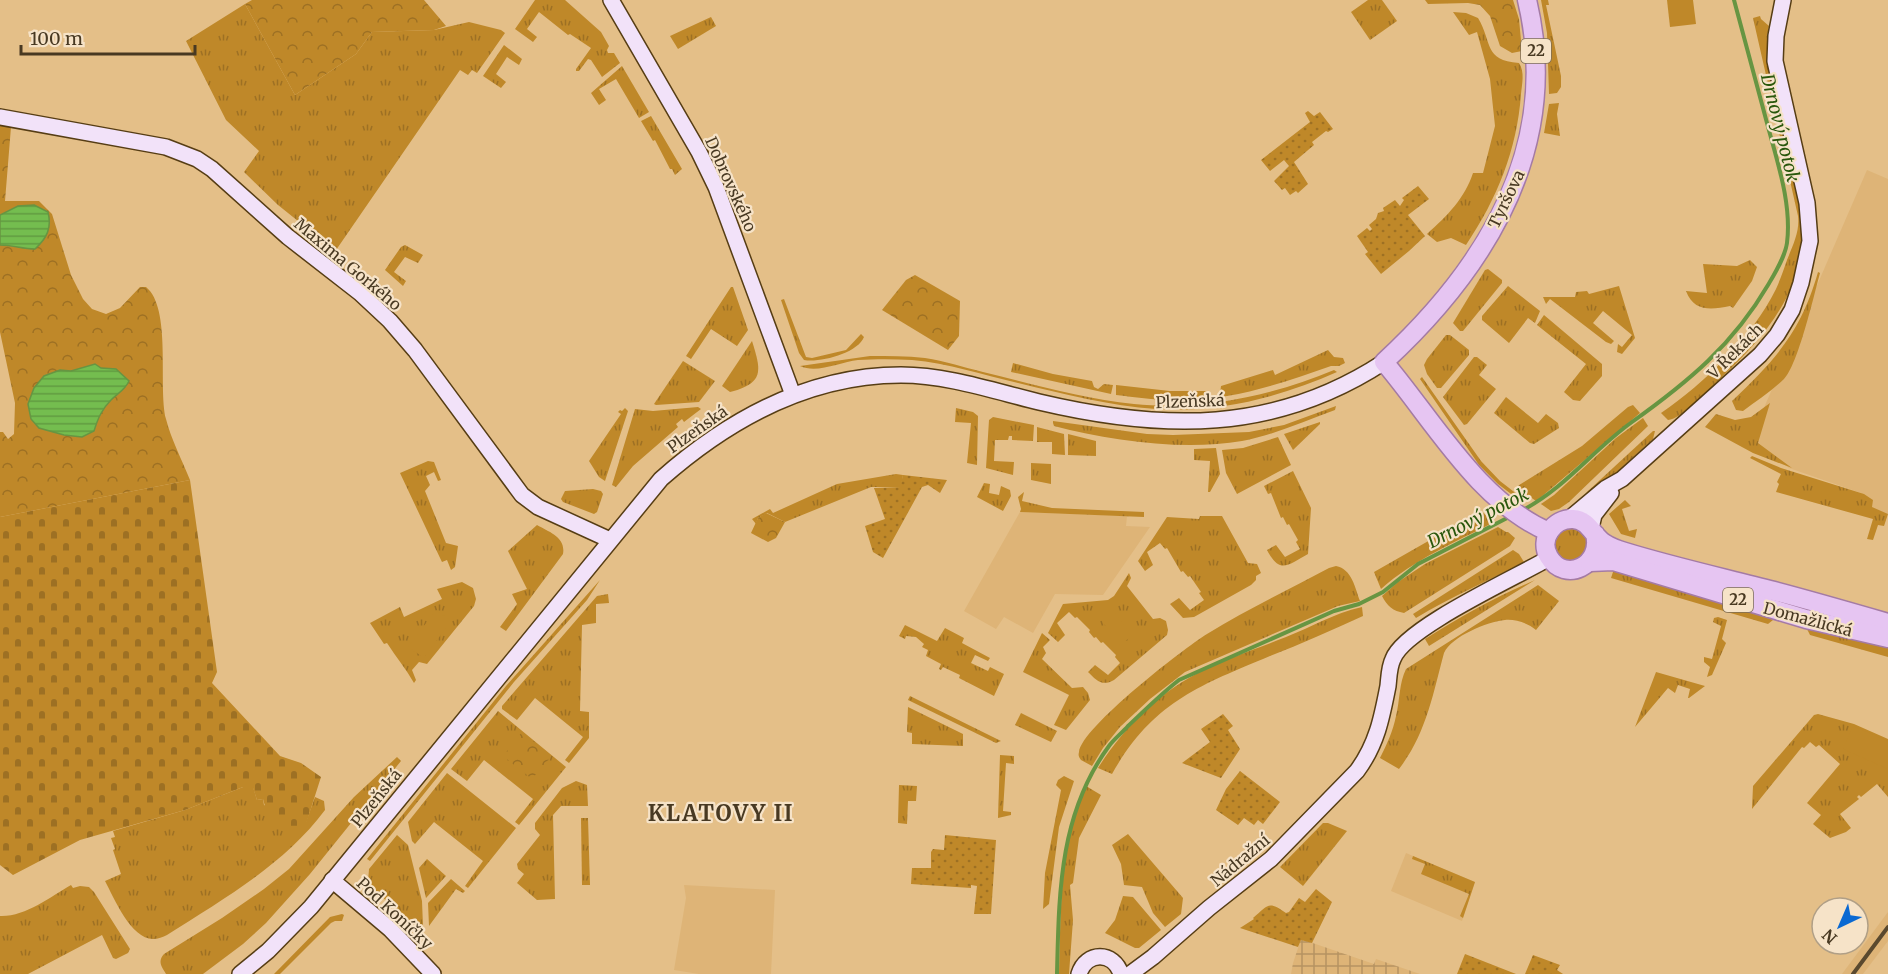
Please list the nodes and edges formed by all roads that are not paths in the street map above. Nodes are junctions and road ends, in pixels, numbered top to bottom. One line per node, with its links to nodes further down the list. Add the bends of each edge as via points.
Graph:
1 (611, 0): 6 (street, Dobrovského, via 716,187)
2 (1527, 0): 5 (main road, Tyršova / 22, via 1537,71 1532,128 1520,172 1507,202 1461,278)
3 (1783, 0): 7 (street, V Řekách, via 1775,62 1807,203 1810,241 1792,310 1760,355)
4 (0, 117): 11 (street, Maxima Gorkého, via 166,147 204,164 390,321 522,495 538,507)
5 (1384, 362): 6 (street, Plzeňská, via 1338,389 1290,407 1204,421 1129,419 951,381 901,375 829,383); 10 (main road, via 1478,480 1508,507)
6 (793, 395): 11 (street, Plzeňská, via 761,408 685,457 661,479)
7 (1622, 479): 8 (street, V Řekách); 9 (street, V Řekách, via 1597,511)
8 (1569, 519): 9 (main road, Domažlická / 22, via 1585,523); 10 (main road)
9 (1593, 531): 13 (main road, via 1596,549); 14 (main road, Domažlická / 22, via 1617,550)
10 (1549, 532): 12 (main road, via 1546,546)
11 (610, 540): 16 (street, Plzeňská)
12 (1550, 558): 13 (main road, Domažlická / 22, via 1558,566 1574,570); 17 (street, Nádražní, via 1445,614 1397,650 1390,666 1381,723 1364,761 1271,859)
13 (1590, 562): 15 (main road, Domažlická / 22, via 1613,561 1806,619)
14 (1888, 623)
15 (1888, 639)
16 (332, 880): 19 (street, Plzeňská, via 295,924); 20 (street, Pod Koníčky, via 390,929)
17 (1166, 945): 18 (street, Nádražní); 22 (street, Nádražní)
18 (1119, 968): 21 (street, Nádražní, via 1106,957 1094,957 1084,963)
19 (240, 974)
20 (433, 974)
21 (1078, 974)
22 (1130, 974)

